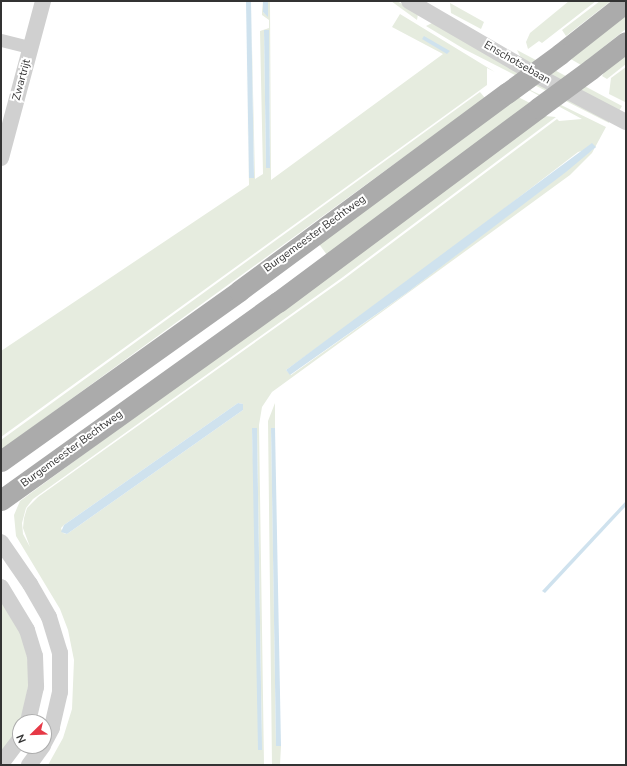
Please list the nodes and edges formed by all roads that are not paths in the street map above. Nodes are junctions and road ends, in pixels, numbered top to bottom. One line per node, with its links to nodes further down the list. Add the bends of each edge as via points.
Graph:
1 (43, 1): 6 (street, Zwartrijt)
2 (409, 1): 7 (street, Enschotsebaan, via 538,76)
3 (626, 2): 9 (main road, Burgemeester Bechtweg, bridge, via 560,54 239,291)
4 (1, 40): 6 (street)
5 (626, 42): 10 (main road, Burgemeester Bechtweg, bridge, via 272,306)
6 (30, 47): 8 (street, Zwartrijt)
7 (626, 122)
8 (1, 158)
9 (1, 462)
10 (1, 500)
11 (1, 542): 14 (street, via 49,617 60,653 60,692)
12 (1, 587): 13 (street, via 27,630 35,656 36,688)
13 (30, 714)
14 (52, 728)
15 (12, 750): 17 (street)
16 (37, 754): 18 (street)
17 (1, 764)
18 (29, 765)

